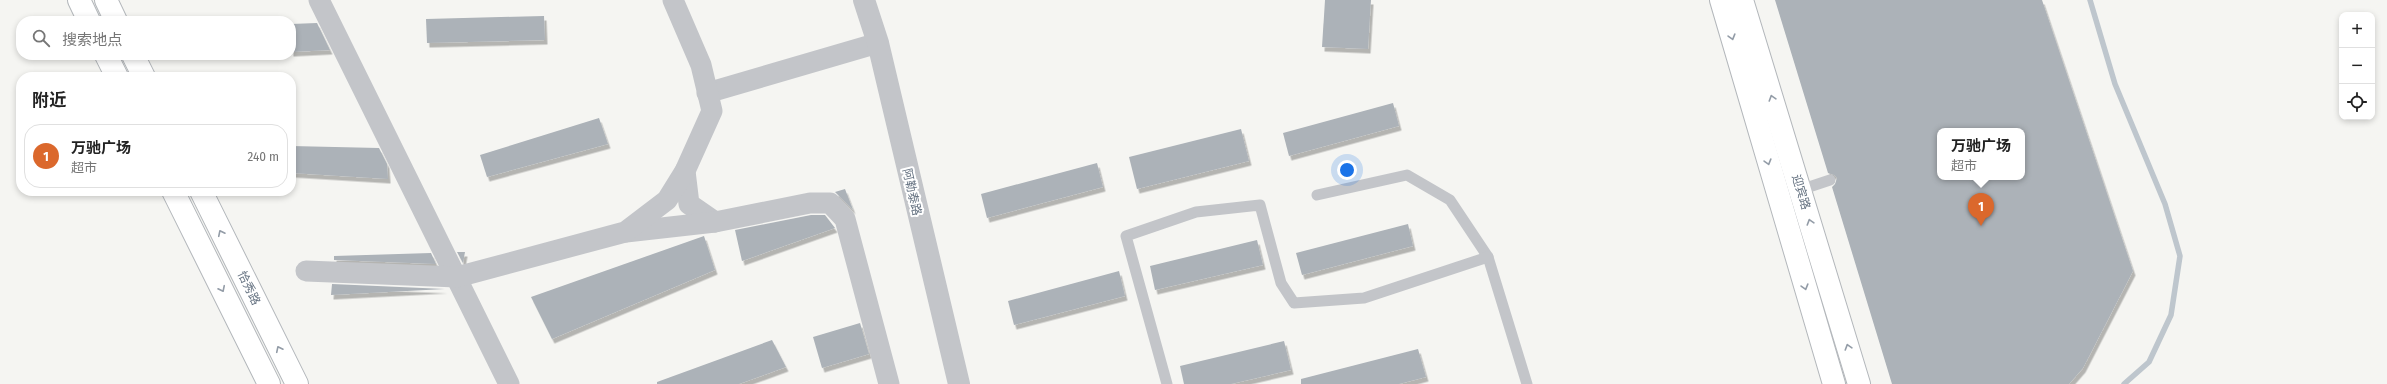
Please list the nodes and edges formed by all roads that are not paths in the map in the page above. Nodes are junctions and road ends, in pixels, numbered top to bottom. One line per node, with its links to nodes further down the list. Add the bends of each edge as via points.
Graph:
1 (79, 0): 8 (main road)
2 (106, 0): 9 (main road)
3 (318, 0): 26 (street)
4 (673, 0): 15 (street, via 701,65)
5 (864, 0): 10 (street, 阿勒泰路)
6 (1720, 0): 34 (main road, 迎宾路, one-way to 34)
7 (1742, 0): 18 (main road, 迎宾路, one-way to 7)
8 (87, 16)
9 (114, 16)
10 (878, 43): 15 (street); 31 (street, 阿勒泰路)
11 (108, 60): 13 (main road)
12 (136, 60): 14 (main road)
13 (114, 72)
14 (142, 72)
15 (707, 93): 16 (street, via 712,111)
16 (685, 171): 22 (street, via 689,204); 23 (street, via 668,200)
17 (1830, 180): 18 (lane)
18 (1800, 190): 35 (main road, 迎宾路, one-way to 18)
19 (1317, 195): 24 (lane, via 1407,175 1450,200)
20 (176, 196): 27 (main road, 恰秀路, one-way to 27)
21 (203, 196): 28 (main road, 恰秀路, one-way to 21)
22 (715, 222): 23 (street); 30 (street, via 810,203 830,203 845,219)
23 (625, 232): 26 (street)
24 (1488, 257): 32 (lane, via 1364,298 1294,303 1281,283 1260,205 1196,212 1126,236); 33 (lane)
25 (306, 271): 26 (street)
26 (457, 277): 29 (street)
27 (269, 384)
28 (297, 384)
29 (509, 384)
30 (889, 384)
31 (959, 384)
32 (1167, 384)
33 (1527, 384)
34 (1834, 384)
35 (1860, 384)

